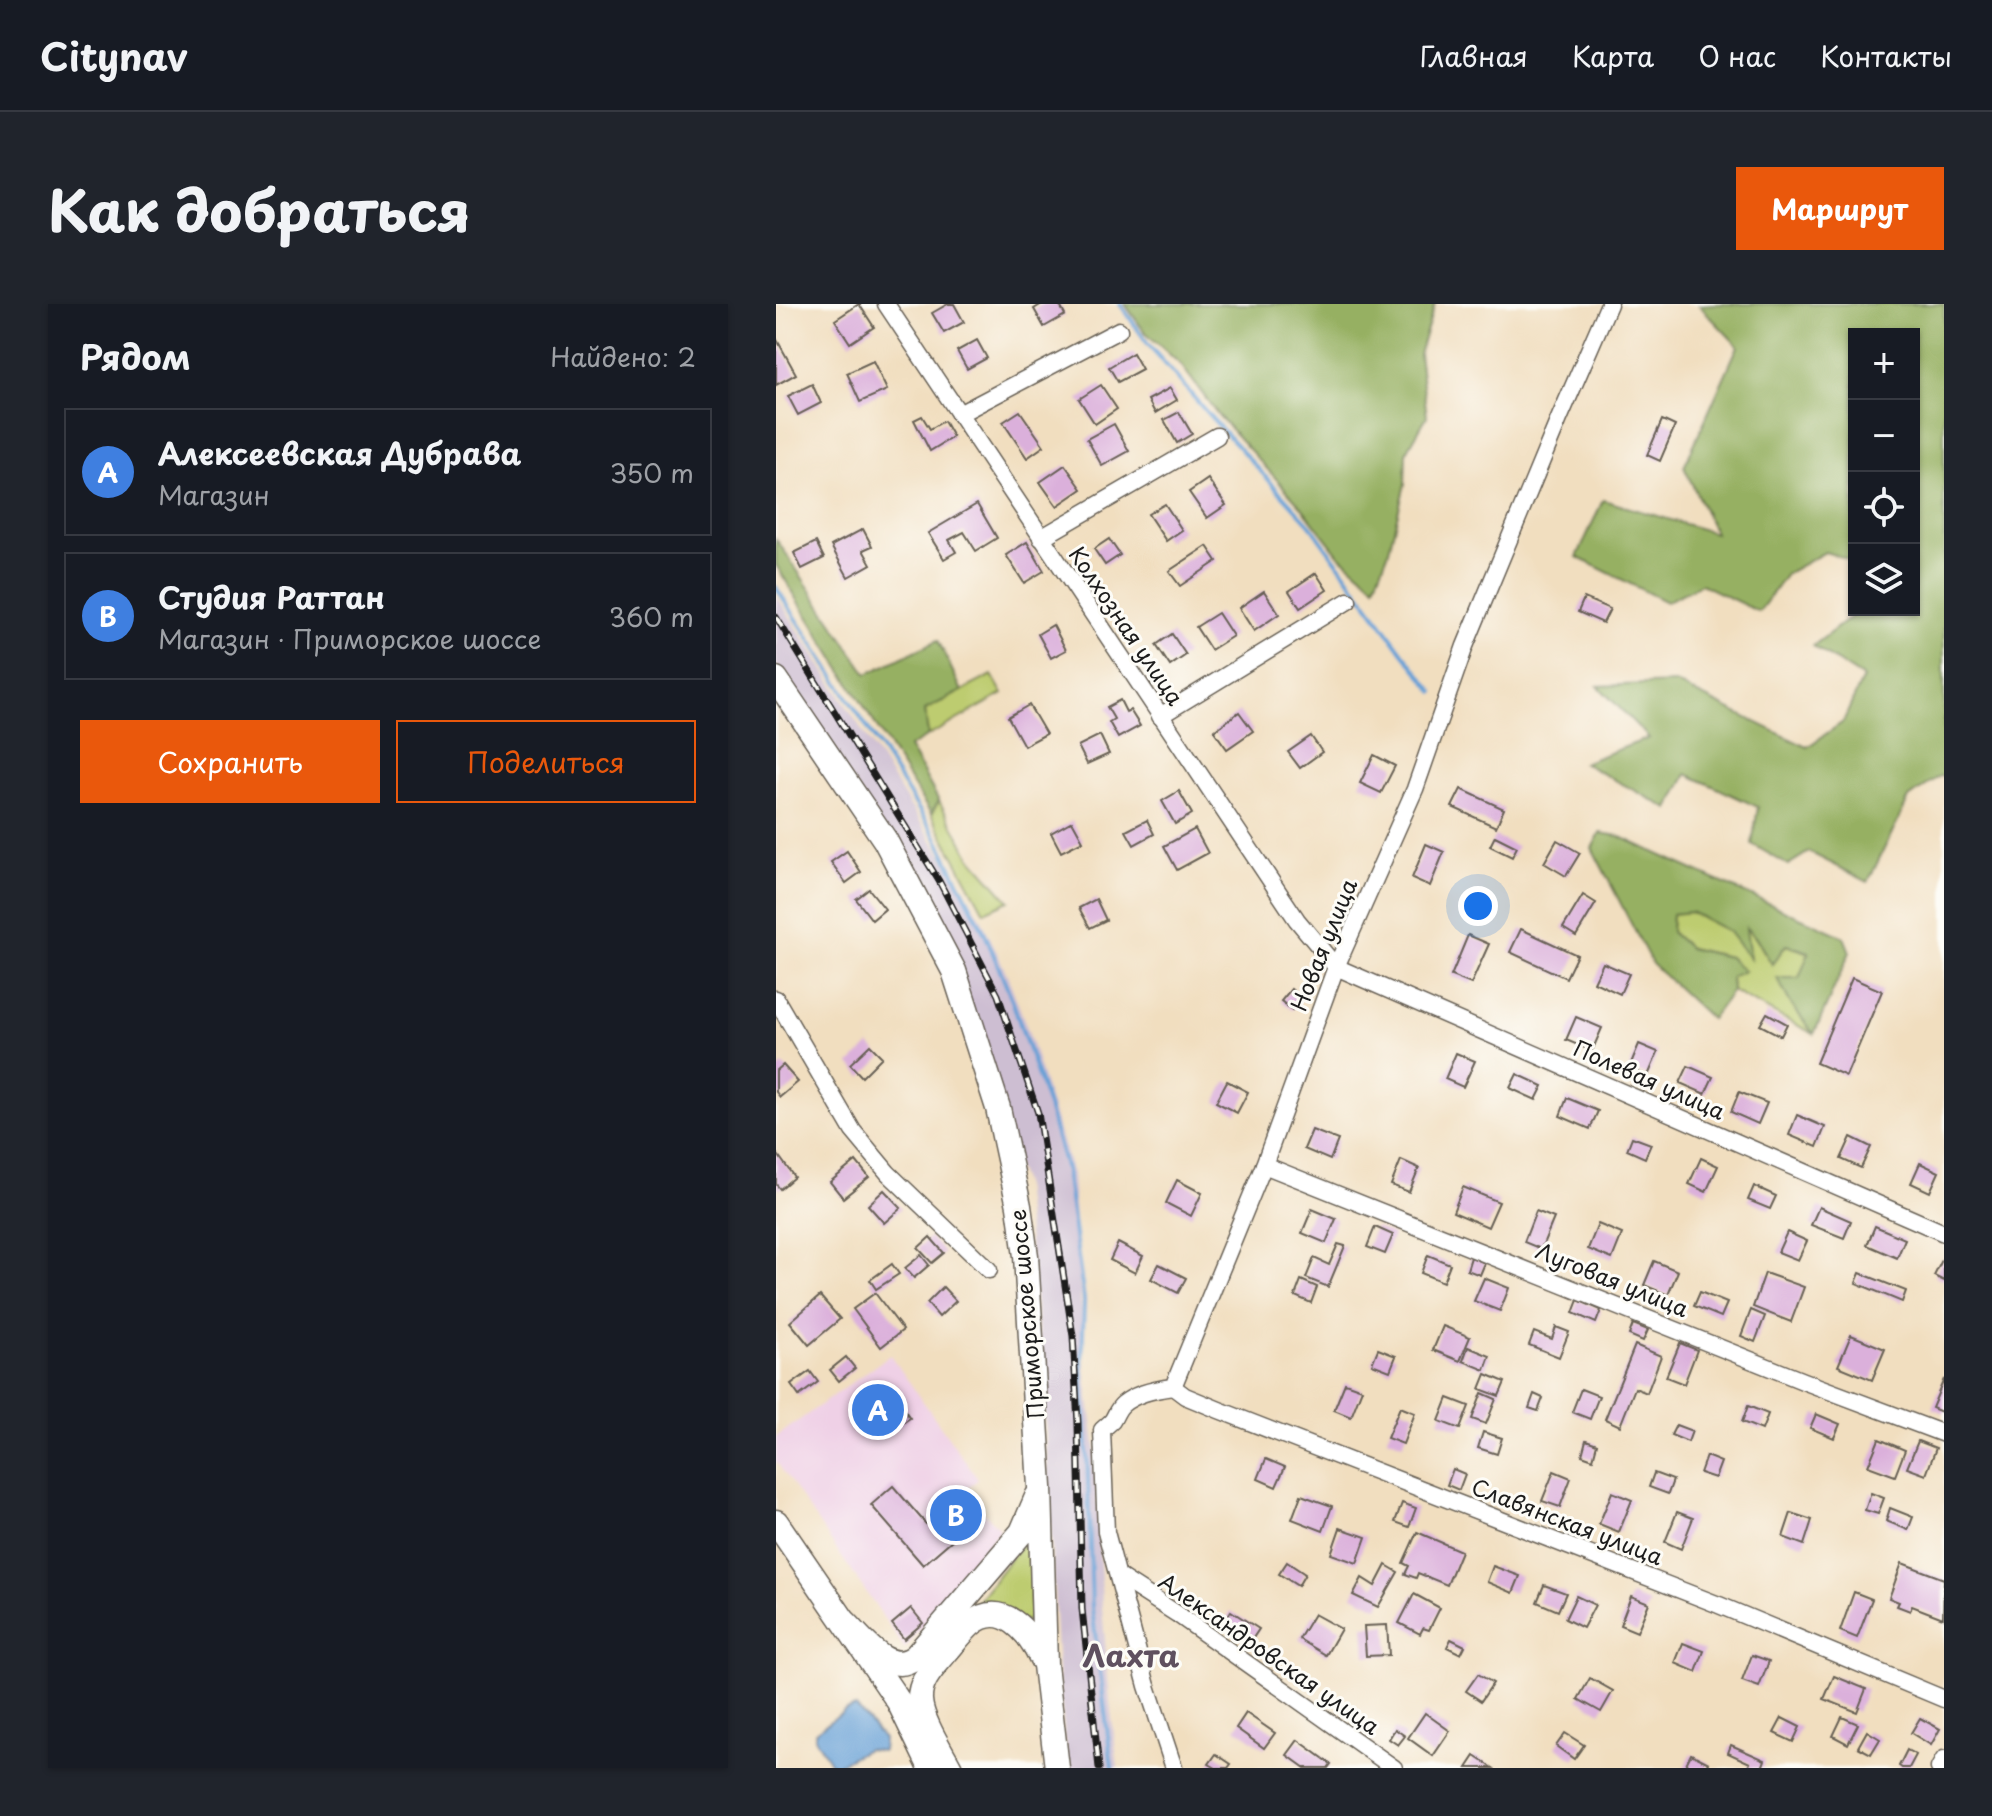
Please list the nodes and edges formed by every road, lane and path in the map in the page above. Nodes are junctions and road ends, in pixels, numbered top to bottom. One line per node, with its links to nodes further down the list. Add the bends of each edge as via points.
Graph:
1 (886, 304): 4 (street, Колхозная улица)
2 (1609, 304): 10 (street, Новая улица, via 1465,646 1415,789)
3 (1119, 330): 4 (street)
4 (959, 414): 6 (street, Колхозная улица)
5 (1217, 436): 6 (street)
6 (1041, 538): 9 (street, Колхозная улица)
7 (1348, 601): 9 (street)
8 (776, 679): 17 (main road, Приморское шоссе, via 885,840 954,971 998,1108 1019,1206)
9 (1160, 716): 10 (street, Колхозная улица, via 1297,920)
10 (1336, 967): 12 (street, Новая улица); 13 (street, Полевая улица)
11 (776, 999): 14 (street, via 853,1131 888,1173)
12 (1264, 1165): 15 (street, Новая улица); 16 (street, Луговая улица)
13 (1944, 1233)
14 (989, 1270)
15 (1173, 1387): 19 (street, via 1123,1404 1102,1430 1106,1532); 22 (street, Славянская улица, via 1219,1410 1719,1605)
16 (1944, 1434)
17 (1040, 1487): 20 (main road, via 1022,1532 909,1662 880,1656); 21 (main road, Приморское шоссе)
18 (776, 1522): 20 (main road)
19 (1118, 1576): 26 (street); 27 (street, Александровская улица)
20 (846, 1623): 24 (main road)
21 (1045, 1665): 24 (main road, via 1013,1620 992,1616 972,1623 927,1676 919,1697); 25 (main road, Приморское шоссе)
22 (1944, 1699)
23 (1944, 1759): 28 (street)
24 (936, 1768)
25 (1057, 1768)
26 (1174, 1768)
27 (1394, 1768)
28 (1939, 1768)

